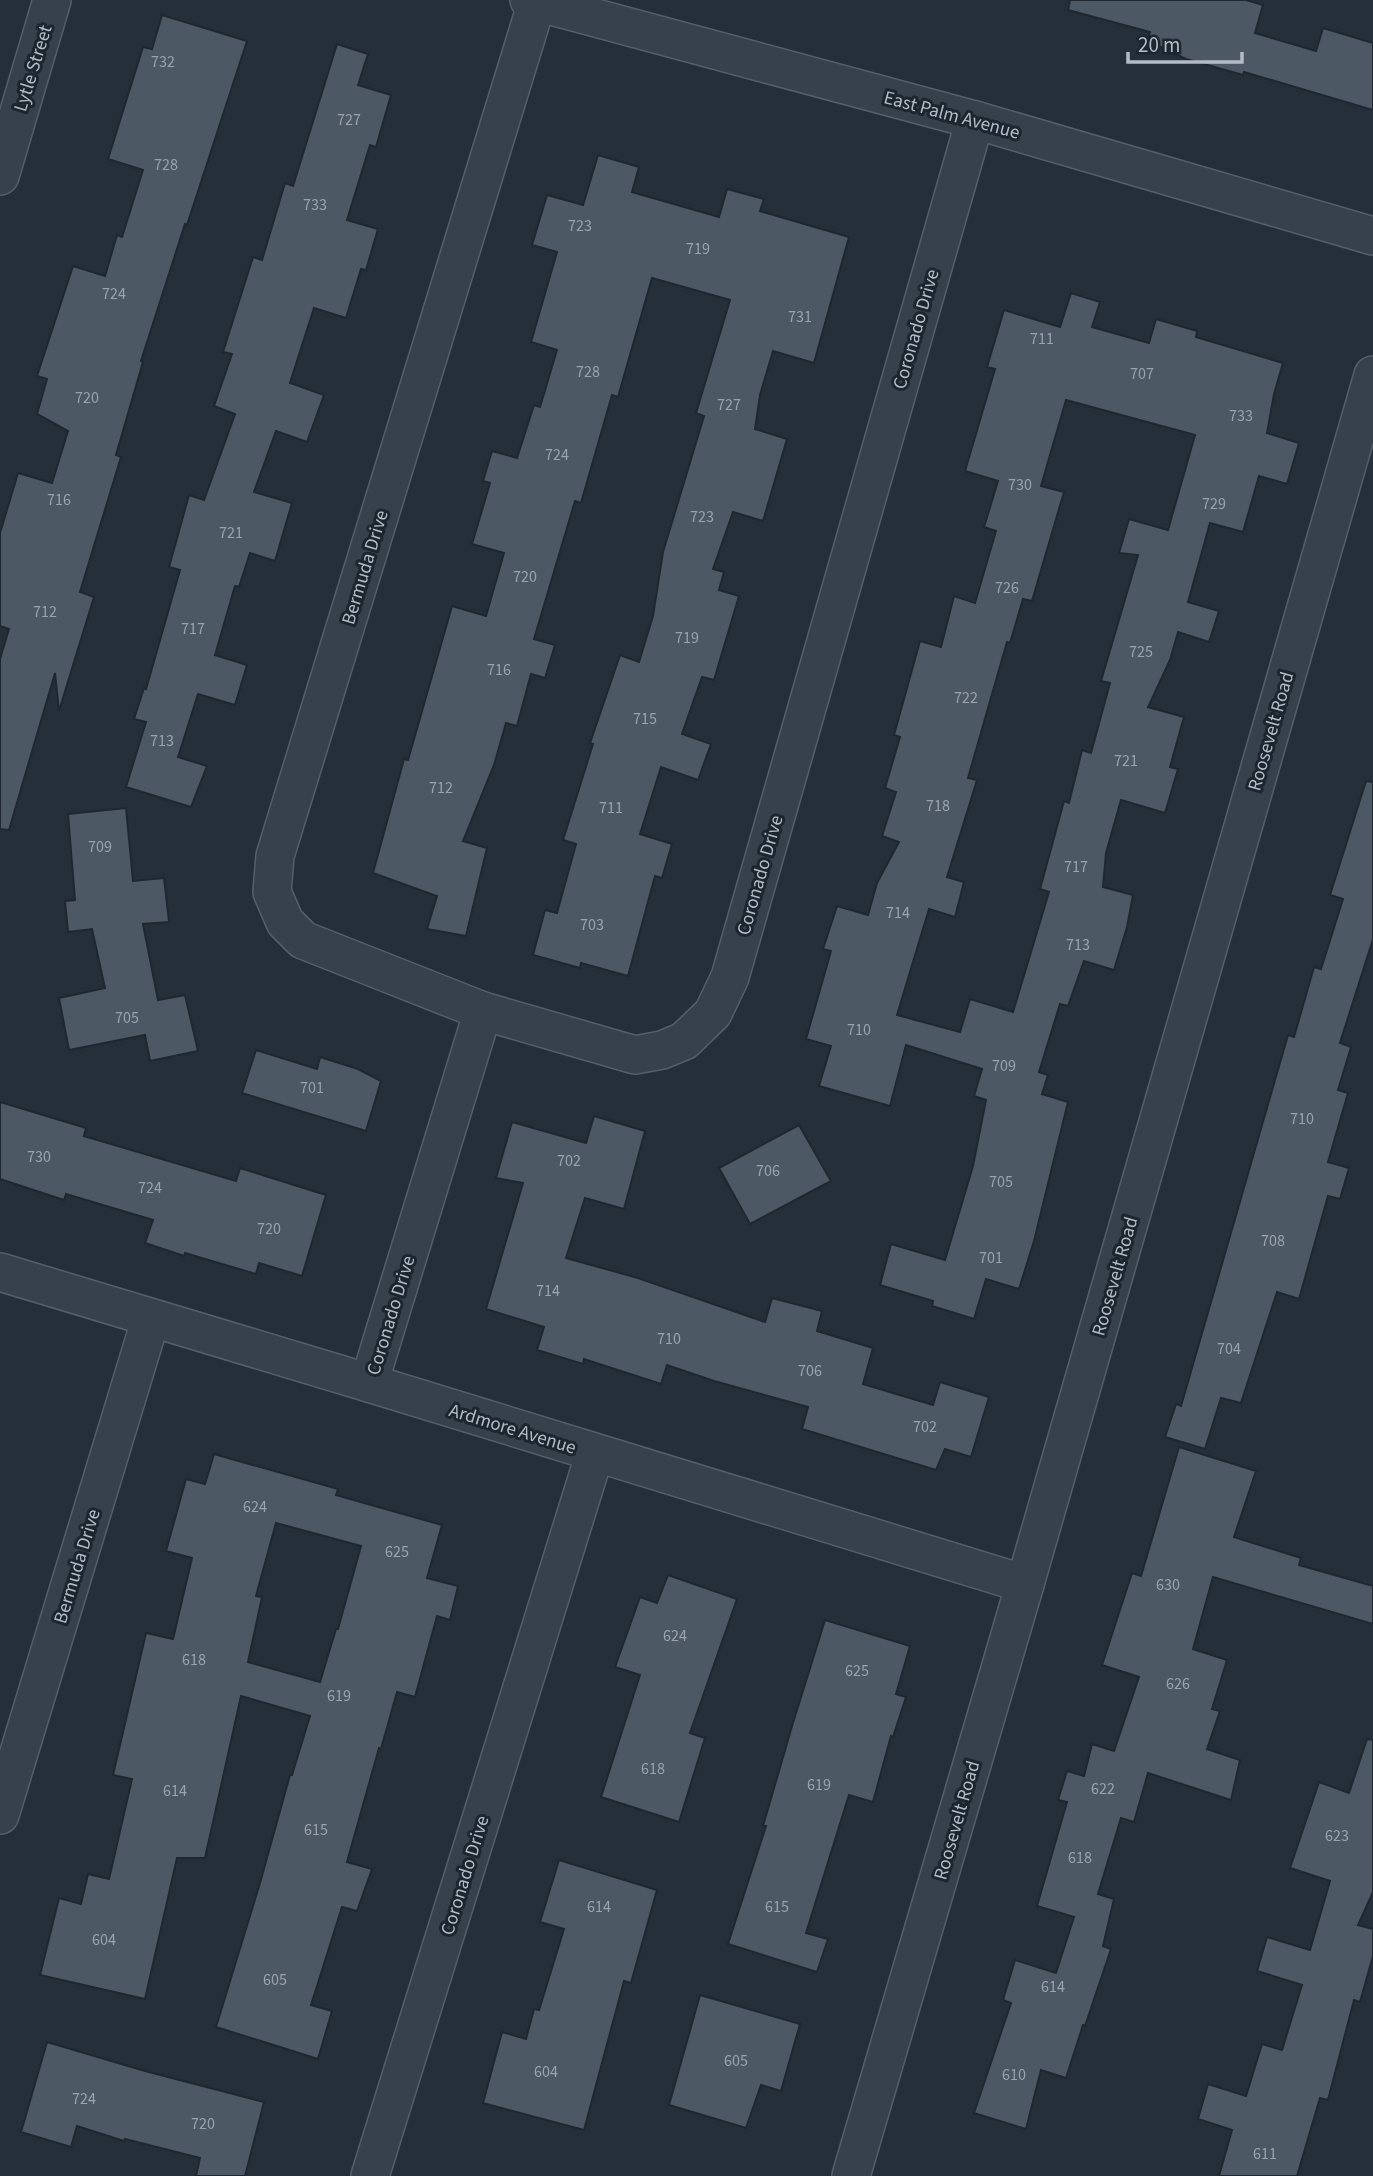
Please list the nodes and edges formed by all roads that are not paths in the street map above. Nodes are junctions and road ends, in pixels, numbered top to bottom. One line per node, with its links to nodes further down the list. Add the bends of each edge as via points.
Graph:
1 (52, 0): 4 (street, Lytle Street)
2 (533, 1): 3 (street, East Palm Avenue); 7 (street, Bermuda Drive, via 275,856 272,892 285,922 303,940)
3 (975, 120): 5 (street, East Palm Avenue); 7 (street, Coronado Drive, via 730,977 713,1013 684,1041 635,1055)
4 (0, 176)
5 (1373, 236)
6 (1373, 374): 12 (street, Roosevelt Road)
7 (483, 1011): 10 (street, Coronado Drive)
8 (0, 1272): 9 (street, Ardmore Avenue)
9 (151, 1318): 10 (street, Ardmore Avenue); 13 (street, Bermuda Drive)
10 (369, 1383): 11 (street, Ardmore Avenue)
11 (595, 1453): 12 (street, Ardmore Avenue); 14 (street, Coronado Drive)
12 (1025, 1584): 15 (street, Roosevelt Road)
13 (0, 1815)
14 (370, 2176)
15 (851, 2176)

